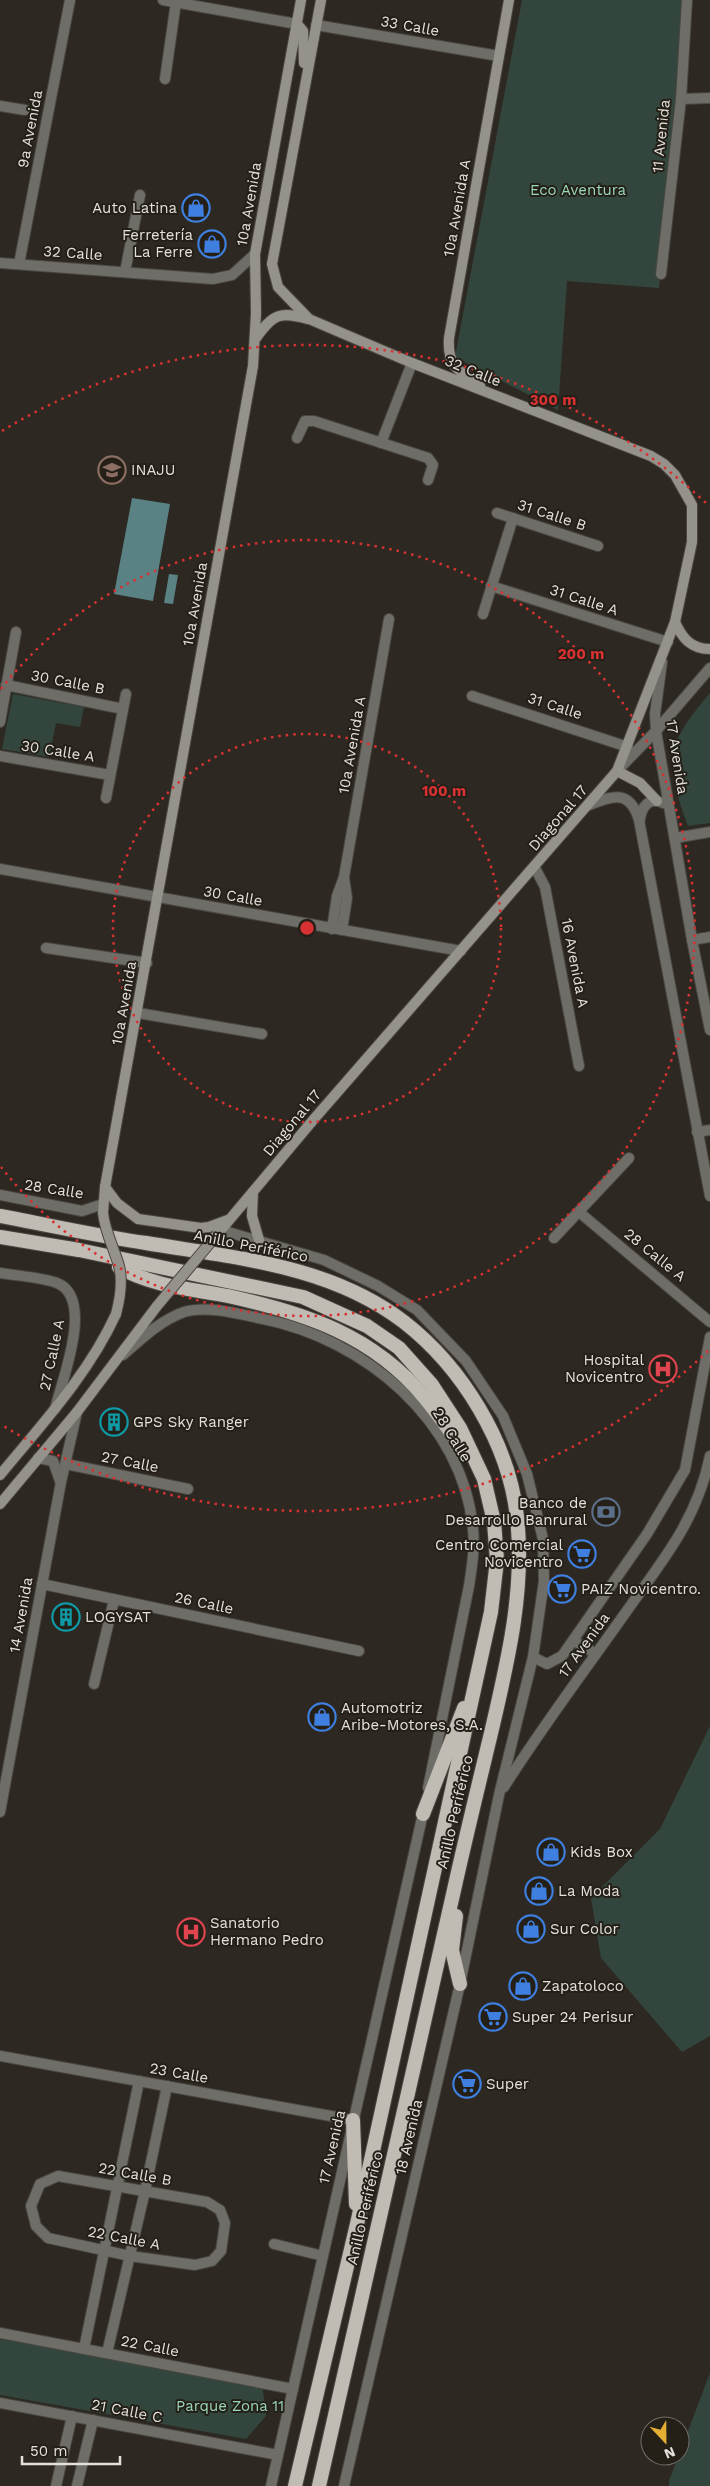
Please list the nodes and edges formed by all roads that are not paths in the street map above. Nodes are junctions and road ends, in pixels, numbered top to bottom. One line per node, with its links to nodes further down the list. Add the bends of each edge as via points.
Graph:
1 (70, 0): 20 (street, 9a Avenida)
2 (163, 0): 7 (street)
3 (301, 0): 8 (main road, 10a Avenida)
4 (321, 0): 9 (main road)
5 (509, 0): 10 (main road, 10a Avenida A)
6 (687, 0): 14 (street, 11 Avenida)
7 (176, 2): 8 (street); 11 (street)
8 (297, 24): 12 (main road, via 303,31); 18 (main road, 10a Avenida)
9 (316, 25): 10 (street, 33 Calle); 12 (main road)
10 (499, 56): 26 (main road, 10a Avenida A, via 448,350 455,368)
11 (165, 79)
12 (305, 84): 23 (main road, 32 Calle, via 272,264 278,287)
13 (710, 98): 14 (street)
14 (680, 99): 22 (street, 11 Avenida)
15 (0, 106): 16 (street)
16 (25, 110)
17 (140, 195): 21 (street)
18 (255, 254): 21 (street, 32 Calle, via 240,270 223,278); 24 (main road, 10a Avenida)
19 (0, 263): 20 (street, 32 Calle)
20 (19, 264): 21 (street, 32 Calle)
21 (125, 272)
22 (661, 274)
23 (309, 319): 24 (main road, via 288,313 278,315); 25 (main road, 32 Calle)
24 (255, 338): 62 (main road, 10a Avenida, via 253,366)
25 (412, 363): 26 (main road, 32 Calle); 28 (street)
26 (500, 398): 30 (main road, 32 Calle, via 651,456 664,464)
27 (297, 438): 28 (street, via 301,426 310,420)
28 (381, 443): 29 (street, via 428,458 433,465)
29 (428, 480)
30 (685, 491): 37 (main road, 17 Avenida, via 692,505 692,542)
31 (497, 513): 32 (street, 31 Calle B)
32 (513, 518): 33 (street, 31 Calle B); 34 (street)
33 (598, 546)
34 (491, 586): 35 (street); 39 (street, 31 Calle A)
35 (483, 614)
36 (389, 619): 63 (street, 10a Avenida A, via 344,877 347,898)
37 (675, 622): 39 (main road, 17 Avenida); 40 (main road, via 692,645)
38 (16, 632): 43 (street)
39 (668, 642): 41 (main road, 17 Avenida)
40 (710, 649)
41 (664, 653): 48 (street, 17 Avenida, via 655,714); 49 (main road, Diagonal 17)
42 (710, 668): 48 (street, Diagonal 17)
43 (6, 685): 46 (street, 30 Calle B); 47 (street)
44 (126, 694): 46 (street)
45 (472, 696): 49 (street, 31 Calle)
46 (123, 709): 52 (street)
47 (0, 722)
48 (656, 731): 51 (street, Diagonal 17); 56 (street, 17 Avenida)
49 (628, 747): 51 (main road, Diagonal 17)
50 (0, 756): 52 (street, 30 Calle A)
51 (617, 771): 54 (main road, via 640,783); 55 (main road, Diagonal 17)
52 (110, 774): 53 (street)
53 (106, 798)
54 (657, 800): 56 (street); 57 (street, via 643,806)
55 (589, 805): 57 (street, via 618,796 629,800); 60 (main road, Diagonal 17)
56 (671, 817): 59 (street, 17 Avenida)
57 (640, 820): 74 (street)
58 (710, 832): 59 (street)
59 (676, 838): 65 (street, 17 Avenida)
60 (534, 868): 67 (main road, Diagonal 17); 72 (street, 16 Avenida A, via 545,887)
61 (0, 869): 62 (street, 30 Calle)
62 (158, 898): 63 (street, 30 Calle); 68 (main road, 10a Avenida)
63 (337, 930): 67 (street, 30 Calle)
64 (710, 937): 65 (street)
65 (692, 940): 70 (street, 17 Avenida)
66 (46, 948): 68 (street)
67 (461, 951): 77 (main road, Diagonal 17)
68 (147, 962): 69 (main road, 10a Avenida)
69 (138, 1013): 71 (street); 76 (main road, 10a Avenida)
70 (710, 1030)
71 (262, 1034)
72 (579, 1066)
73 (710, 1130): 74 (street)
74 (697, 1132): 79 (street)
75 (629, 1158): 81 (street)
76 (105, 1187): 80 (main road, 10a Avenida); 83 (main road, via 117,1203 138,1219 201,1228)
77 (253, 1192): 83 (main road, Diagonal 17); 87 (main road, via 252,1216)
78 (0, 1195): 80 (street, 28 Calle, via 82,1211)
79 (710, 1196)
80 (103, 1208): 88 (main road, bridge, via 106,1230)
81 (579, 1212): 86 (street); 90 (street, 28 Calle A)
82 (0, 1216): 114 (highway, Anillo Periférico, via 307,1272 371,1300 406,1323 452,1368 484,1419 506,1467 517,1514 520,1570 516,1615 503,1682)
83 (230, 1219): 84 (main road, Diagonal 17)
84 (218, 1233): 87 (street, Anillo Periférico); 92 (main road, Diagonal 17, bridge)
85 (0, 1237): 99 (highway, Anillo Periférico, via 79,1250 303,1297 367,1326 399,1348 432,1385 460,1428)
86 (554, 1238)
87 (259, 1240): 108 (street, Anillo Periférico, via 324,1260 378,1286 417,1310 466,1361 494,1402 503,1416 526,1474 543,1539 544,1581)
88 (119, 1267): 93 (main road, bridge, via 121,1290 116,1314 104,1340); 99 (highway, via 157,1282 289,1311 345,1333 396,1368 424,1397)
89 (0, 1272): 93 (street, 27 Calle A, via 58,1284 69,1292 75,1305 76,1326)
90 (710, 1322)
91 (710, 1337): 105 (street, 17 Avenida, via 685,1470 647,1534)
92 (118, 1358): 94 (main road, Diagonal 17); 113 (street, 28 Calle, via 168,1319 186,1312 203,1310 285,1323 358,1355 398,1386 435,1430 453,1460 463,1487 470,1509 474,1552)
93 (55, 1409): 98 (main road)
94 (77, 1412): 96 (main road, Diagonal 17); 97 (street, 14 Avenida)
95 (710, 1456): 107 (street, 17 Avenida, via 702,1490 683,1531)
96 (38, 1458): 100 (street, via 53,1460); 102 (main road, Diagonal 17)
97 (66, 1464): 100 (street, 14 Avenida); 101 (street, 27 Calle)
98 (0, 1475)
99 (484, 1479): 109 (highway, Anillo Periférico, via 494,1522 497,1560)
100 (60, 1482): 103 (street, 14 Avenida)
101 (188, 1489)
102 (0, 1504)
103 (42, 1584): 104 (street, 26 Calle); 112 (street, 14 Avenida)
104 (114, 1600): 106 (street, 26 Calle); 110 (street)
105 (574, 1641): 107 (street); 108 (street, 17 Avenida, via 551,1664 544,1664)
106 (359, 1651)
107 (596, 1654): 111 (street, 17 Avenida, via 531,1744)
108 (533, 1657): 111 (street, Anillo Periférico)
109 (480, 1665): 113 (highway); 122 (highway, Anillo Periférico)
110 (94, 1684)
111 (499, 1795): 115 (street, 18 Avenida)
112 (0, 1812)
113 (423, 1814): 119 (street, 17 Avenida)
114 (454, 1886): 115 (highway, via 457,1911 452,1950); 141 (highway, Anillo Periférico)
115 (460, 1984): 142 (street, 18 Avenida)
116 (0, 2056): 117 (street, 23 Calle)
117 (139, 2081): 118 (street, 23 Calle); 120 (street)
118 (167, 2086): 119 (street, 23 Calle); 121 (street)
119 (353, 2120): 122 (highway); 127 (street, 17 Avenida)
120 (118, 2186): 121 (street, 22 Calle B); 123 (street, 22 Calle B, via 58,2176 40,2184 31,2206 36,2226); 125 (street)
121 (145, 2191): 126 (street); 128 (street, 22 Calle B, via 208,2202 220,2210 225,2223 221,2251 212,2261)
122 (357, 2224): 140 (highway, Anillo Periférico)
123 (48, 2238): 125 (street, 22 Calle A)
124 (274, 2244): 127 (street)
125 (104, 2250): 126 (street, 22 Calle A); 130 (street)
126 (130, 2256): 128 (street, 22 Calle A); 131 (street)
127 (323, 2256): 132 (street, 17 Avenida)
128 (195, 2265)
129 (0, 2333): 130 (street, 22 Calle)
130 (84, 2348): 131 (street, 22 Calle)
131 (107, 2353): 132 (street, 22 Calle)
132 (294, 2388): 136 (street, 17 Avenida)
133 (0, 2403): 134 (street, 21 Calle C)
134 (72, 2416): 135 (street, 21 Calle C); 137 (street)
135 (93, 2420): 136 (street, 21 Calle C); 138 (street)
136 (278, 2455): 139 (street, 17 Avenida)
137 (56, 2486)
138 (77, 2486)
139 (271, 2486)
140 (295, 2486)
141 (319, 2486)
142 (344, 2486)

